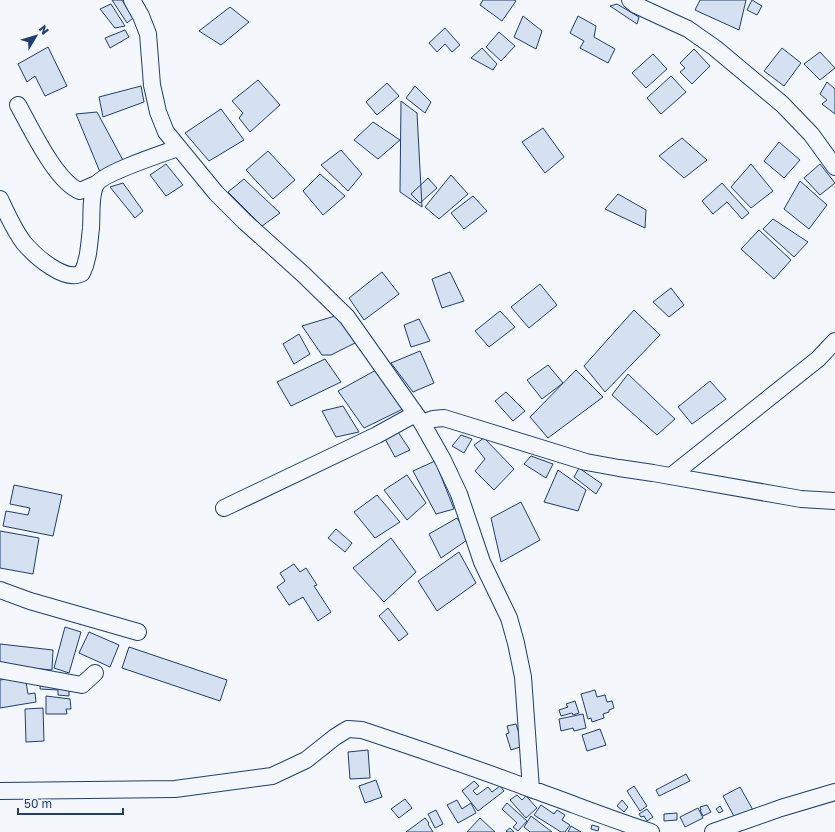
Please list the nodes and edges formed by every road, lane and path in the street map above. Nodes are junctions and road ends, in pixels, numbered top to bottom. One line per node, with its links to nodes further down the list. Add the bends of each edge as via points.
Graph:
1 (132, 0): 4 (street, via 148,34 152,85 158,112 166,132)
2 (630, 0): 5 (street, via 688,29 720,52 782,104 811,134)
3 (18, 105): 6 (street, via 52,164 68,184 80,191)
4 (178, 148): 6 (street, via 131,165); 9 (street, via 228,204 347,317)
5 (835, 167)
6 (96, 184): 7 (street, via 87,258 82,273 78,275 63,274 29,248)
7 (0, 199)
8 (835, 341): 10 (street, via 818,359)
9 (418, 418): 10 (street, via 444,418 586,462); 12 (street); 17 (street, via 443,460 459,494 482,562 509,618 523,677)
10 (671, 476): 11 (street, via 801,499)
11 (835, 501)
12 (224, 508)
13 (0, 590): 14 (street)
14 (138, 632)
15 (0, 670): 16 (street, via 82,685)
16 (95, 673)
17 (531, 789): 18 (street, via 362,730 348,729 306,760 272,776 175,789); 20 (street)
18 (0, 791)
19 (835, 792): 21 (street)
20 (651, 832)
21 (713, 832)

